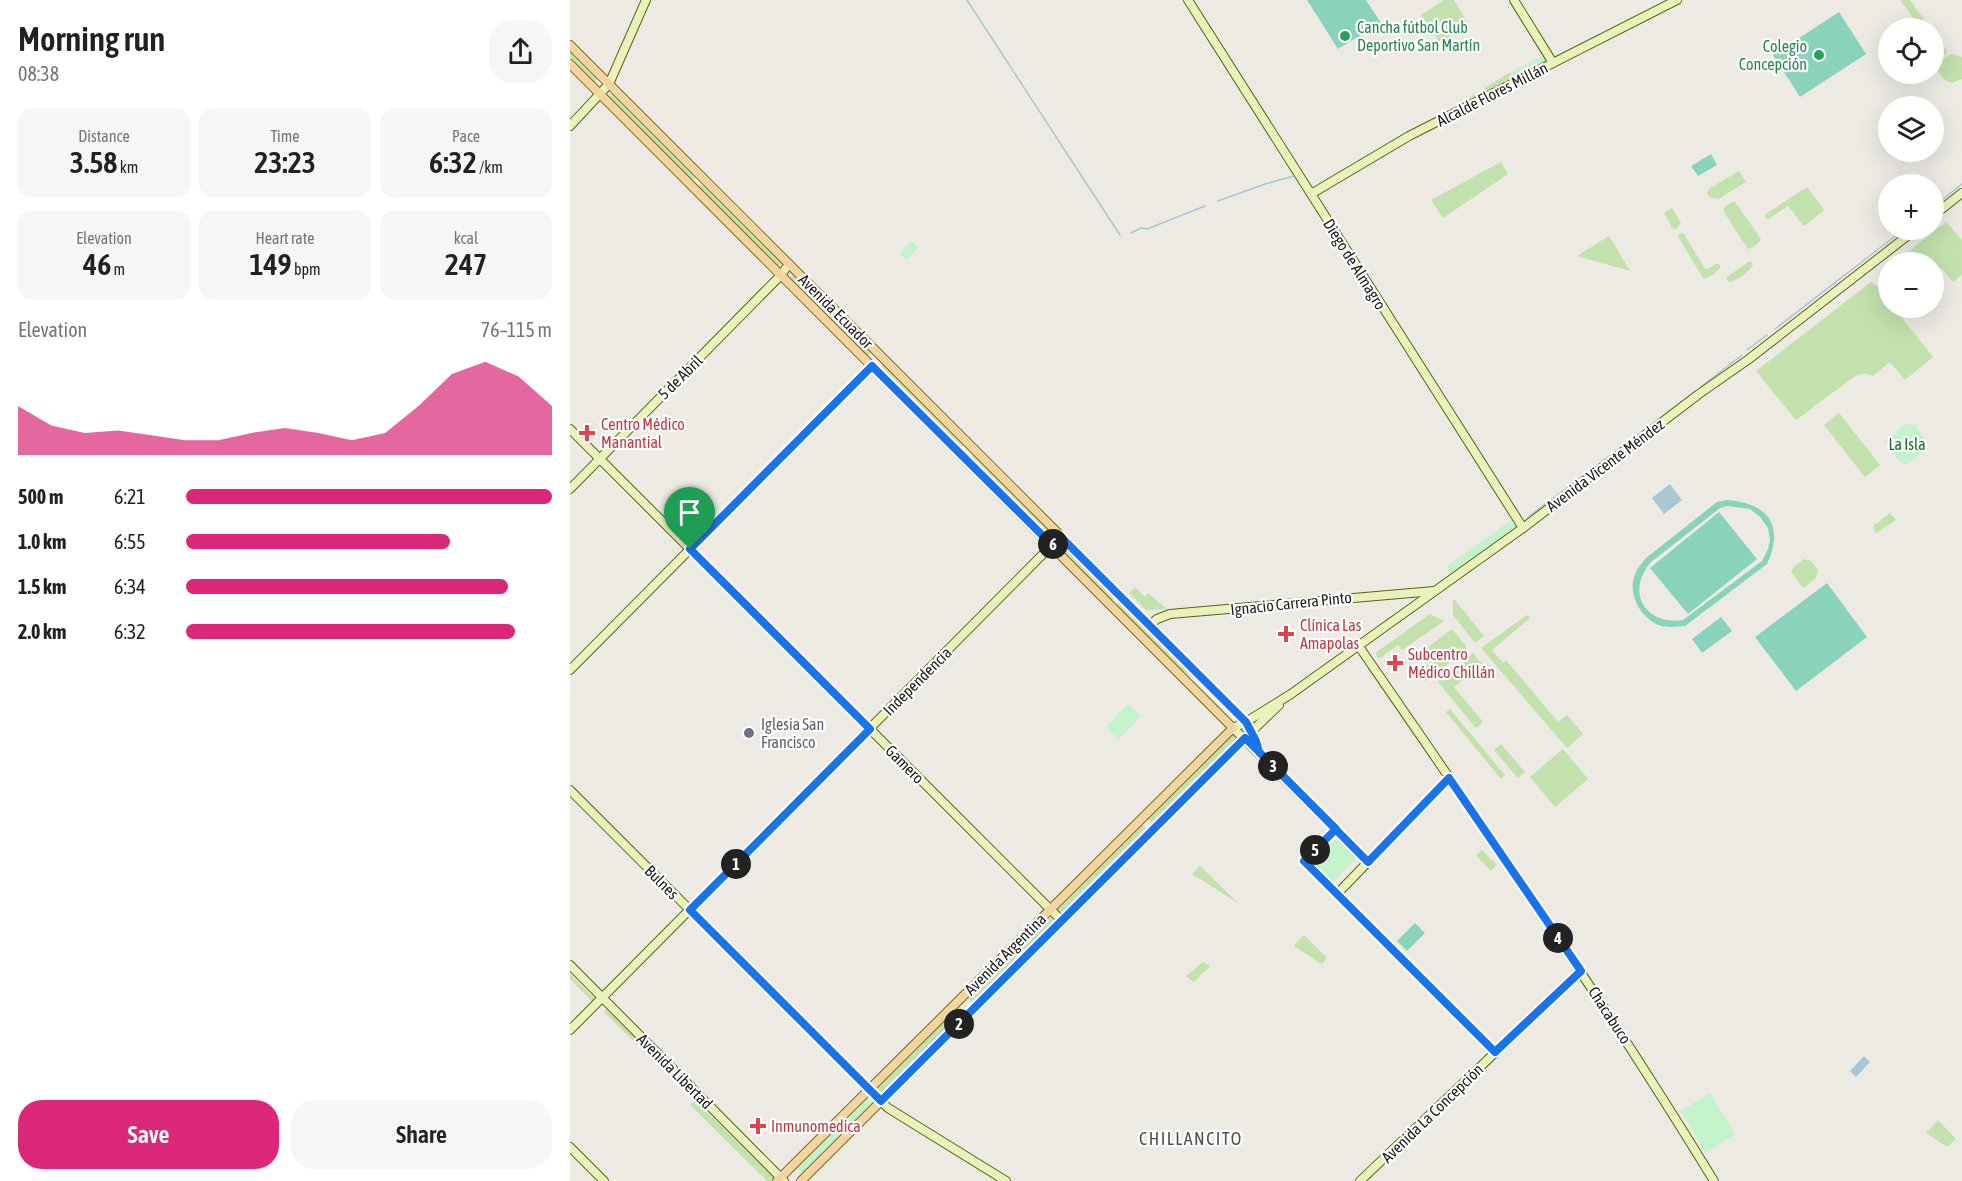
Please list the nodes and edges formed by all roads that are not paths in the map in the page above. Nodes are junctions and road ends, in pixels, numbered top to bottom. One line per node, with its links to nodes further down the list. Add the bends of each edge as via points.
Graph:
1 (646, 0): 8 (street)
2 (1188, 0): 14 (street, Diego de Almagro)
3 (1514, 0): 6 (street)
4 (1677, 0): 6 (street, Alcalde Flores Millán)
5 (570, 45): 8 (main road, Avenida Ecuador)
6 (1553, 63): 14 (street, Alcalde Flores Millán, via 1399,141)
7 (570, 64): 9 (main road, Avenida Ecuador)
8 (609, 84): 9 (street); 12 (main road, Avenida Ecuador)
9 (601, 94): 10 (street); 11 (main road, Avenida Ecuador)
10 (570, 126)
11 (691, 185): 12 (main road); 18 (main road, Avenida Ecuador)
12 (710, 185): 17 (main road, Avenida Ecuador)
13 (1962, 193): 15 (street)
14 (1311, 194): 24 (street, Diego de Almagro)
15 (1944, 207)
16 (1902, 240): 24 (street, Avenida Vicente Méndez)
17 (789, 264): 18 (street, 5 de Abril); 19 (main road, Avenida Ecuador)
18 (781, 275): 20 (main road, Avenida Ecuador); 22 (street, 5 de Abril)
19 (874, 349): 20 (main road, via 867,352); 25 (main road, Avenida Ecuador)
20 (868, 363): 26 (main road, Avenida Ecuador); 27 (street)
21 (570, 429): 22 (street, Gamero)
22 (600, 459): 23 (street, 5 de Abril); 27 (street, Gamero)
23 (570, 489)
24 (1523, 528): 28 (street, Avenida Vicente Méndez)
25 (1060, 536): 26 (street, Independencia); 29 (main road, Avenida Ecuador)
26 (1052, 545): 34 (main road, Avenida Ecuador); 35 (street, Independencia)
27 (690, 549): 31 (street); 35 (street, Gamero)
28 (1435, 591): 29 (street, Ignacio Carrera Pinto, via 1170,614); 30 (street, Avenida Vicente Méndez)
29 (1150, 625): 33 (main road, Avenida Ecuador)
30 (1358, 645): 32 (street, Avenida Vicente Méndez); 39 (street, Chacabuco)
31 (570, 670)
32 (1291, 694): 33 (street, Avenida Vicente Méndez); 36 (street, Avenida Vicente Méndez)
33 (1246, 722): 34 (street, Avenida Vicente Méndez); 36 (main road, Avenida Ecuador)
34 (1233, 728): 37 (street, Avenida Ecuador); 44 (main road, Avenida Argentina)
35 (870, 729): 44 (street, Gamero); 45 (street, Independencia)
36 (1252, 731): 37 (main road, Avenida Vicente Méndez); 38 (street)
37 (1245, 738): 38 (street, Avenida Ecuador); 46 (main road, Avenida Argentina)
38 (1259, 752): 41 (street, Avenida Ecuador)
39 (1449, 778): 42 (street); 48 (street, Chacabuco)
40 (570, 790): 45 (street, Bulnes)
41 (1336, 829): 42 (street, Avenida Ecuador); 43 (street, via 1304,861)
42 (1368, 862): 43 (street)
43 (1337, 894): 51 (street)
44 (1050, 909): 46 (street, Gamero); 52 (main road, Avenida Argentina)
45 (690, 910): 49 (street, Independencia); 52 (street, Bulnes)
46 (1062, 921): 53 (main road, Avenida Argentina)
47 (570, 966): 49 (street, Avenida Libertad)
48 (1581, 971): 51 (street, Avenida La Concepción); 60 (street, Chacabuco)
49 (603, 998): 50 (street, Independencia); 55 (street, Avenida Libertad)
50 (570, 1030)
51 (1495, 1052): 59 (street, Avenida La Concepción)
52 (870, 1089): 53 (street, Bulnes); 55 (main road, Avenida Argentina)
53 (881, 1101): 57 (main road, Avenida Argentina); 58 (street, Bulnes)
54 (570, 1147): 56 (street)
55 (781, 1180)
56 (604, 1181)
57 (801, 1181)
58 (1006, 1181)
59 (1360, 1181)
60 (1714, 1181)

